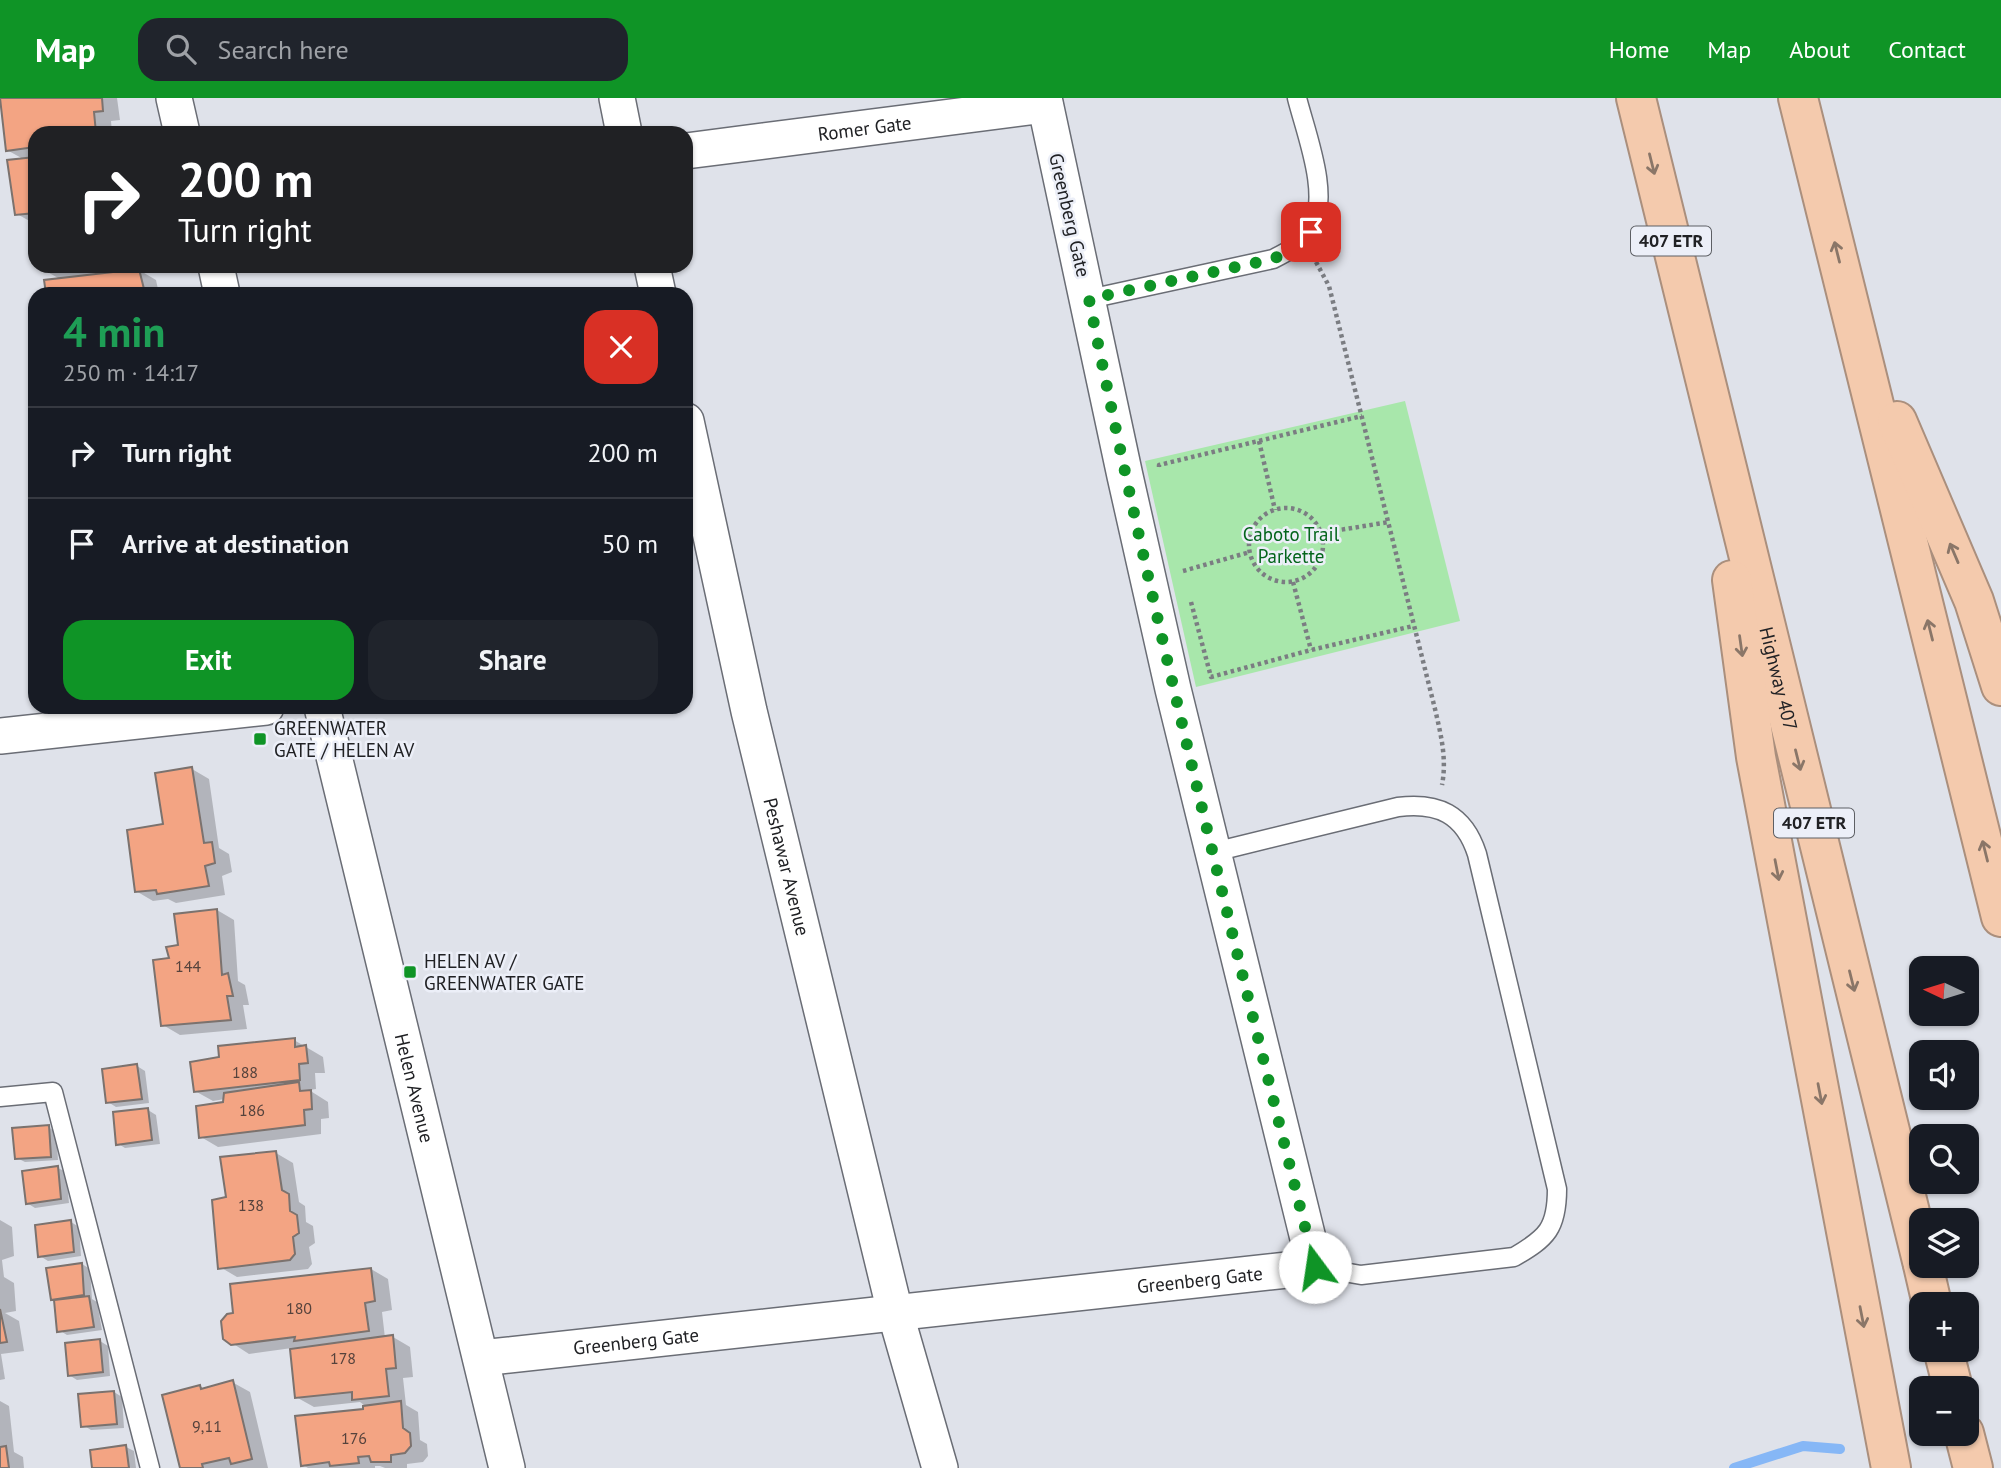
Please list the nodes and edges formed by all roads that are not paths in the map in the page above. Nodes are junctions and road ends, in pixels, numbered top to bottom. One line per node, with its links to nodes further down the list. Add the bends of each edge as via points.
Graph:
1 (174, 98): 7 (street)
2 (617, 98): 8 (street)
3 (1297, 98): 10 (lane, via 1318,184 1319,212 1311,232 1273,259)
4 (1636, 98): 12 (highway, Highway 407 / 407 ETR, one-way to 12)
5 (1798, 98): 11 (highway, one-way to 5)
6 (1044, 101): 9 (street, Romer Gate); 10 (street, Greenberg Gate)
7 (181, 126)
8 (623, 126)
9 (693, 150)
10 (1089, 299): 18 (street, Greenberg Gate, via 1128,490)
11 (1853, 318): 14 (highway, one-way to 11, via 1975,601); 19 (highway, one-way to 11)
12 (1706, 384): 21 (highway, Highway 407 / 407 ETR, one-way to 21); 29 (highway, one-way to 29, via 1756,757)
13 (693, 453): 23 (street, Peshawar Avenue, via 752,724)
14 (2001, 687)
15 (202, 714): 17 (street)
16 (324, 714): 24 (street, Helen Avenue)
17 (0, 736)
18 (1214, 852): 22 (street, Greenberg Gate); 22 (lane, via 1419,804 1448,813 1472,838 1477,853 1557,1189 1557,1212 1548,1232 1514,1257 1361,1275)
19 (2001, 917)
20 (0, 1097): 26 (lane, via 53,1092)
21 (1909, 1210)
22 (1315, 1267): 23 (street, Greenberg Gate)
23 (895, 1311): 24 (street, Greenberg Gate); 28 (street, Peshawar Avenue)
24 (481, 1358): 27 (street, Helen Avenue)
25 (1967, 1446): 30 (highway)
26 (150, 1468)
27 (507, 1468)
28 (940, 1468)
29 (1891, 1468)
30 (1973, 1468)

